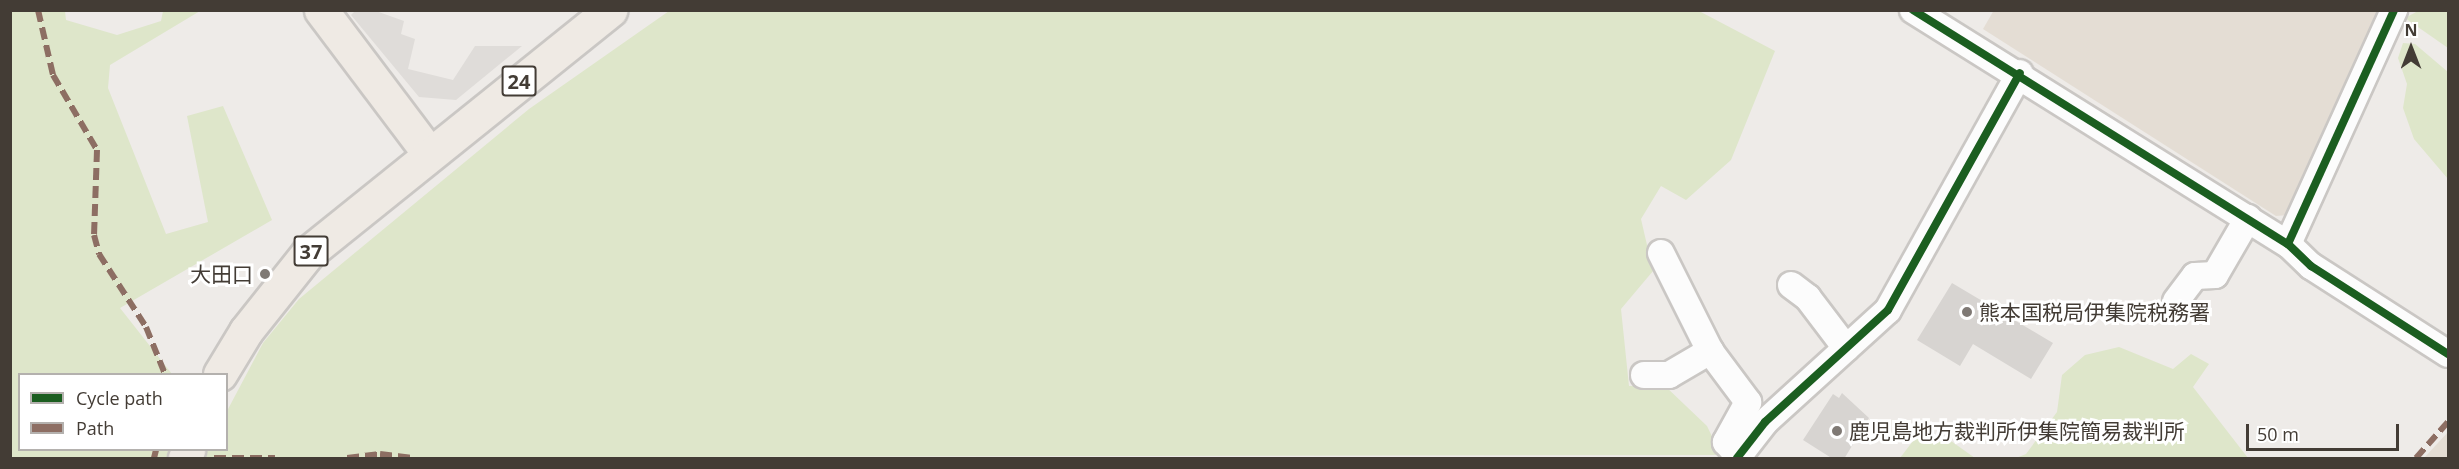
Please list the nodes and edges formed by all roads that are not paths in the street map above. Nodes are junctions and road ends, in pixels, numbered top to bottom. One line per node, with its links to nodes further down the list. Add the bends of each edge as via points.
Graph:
1 (321, 10): 6 (main road)
2 (610, 10): 6 (main road, 24)
3 (1913, 10): 5 (street)
4 (2394, 10): 8 (street)
5 (2020, 73): 7 (street); 12 (street, via 1888,310)
6 (428, 152): 15 (main road, 37, via 308,253 246,331)
7 (2248, 219): 8 (street); 11 (street, via 2223,280 2195,276)
8 (2288, 244): 14 (street, via 2311,266)
9 (1661, 254): 13 (street)
10 (1791, 285): 12 (street, via 1808,297)
11 (2176, 301)
12 (1846, 348): 17 (street, via 1765,422)
13 (1710, 351): 16 (street, via 1669,375); 17 (street, via 1748,402 1726,442)
14 (2448, 354)
15 (221, 373)
16 (1644, 375)
17 (1738, 457)

